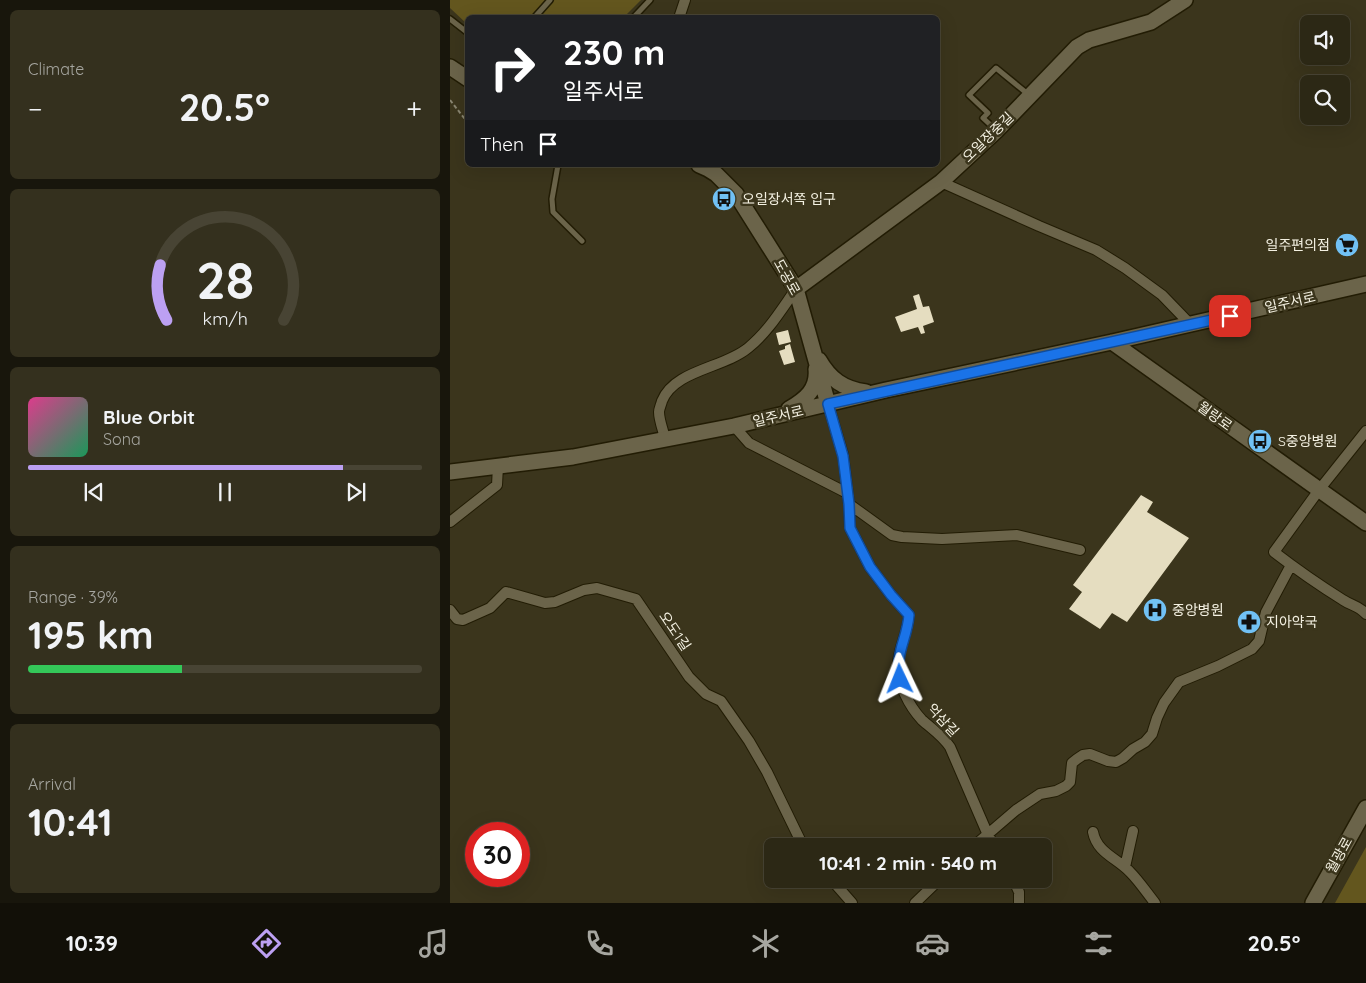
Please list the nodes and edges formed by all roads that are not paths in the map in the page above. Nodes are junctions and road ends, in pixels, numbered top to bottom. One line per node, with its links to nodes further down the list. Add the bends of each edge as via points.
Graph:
1 (550, 0): 5 (lane)
2 (650, 0): 6 (lane)
3 (685, 0): 7 (street)
4 (1185, 0): 12 (main road, 오일장중길, via 1151,22 1083,43)
5 (537, 15)
6 (636, 15)
7 (680, 15)
8 (450, 19): 9 (lane)
9 (465, 31)
10 (450, 67): 11 (main road)
11 (465, 77)
12 (1030, 96): 13 (main road, 오일장중길); 13 (lane, via 996,68 969,95 988,113 983,118)
13 (996, 131): 16 (main road, 오일장중길)
14 (558, 167): 17 (lane, via 553,212)
15 (710, 167): 19 (main road, 도공로, via 730,186)
16 (941, 182): 19 (main road, 오일장중길); 20 (street, via 1096,250 1162,295)
17 (582, 241)
18 (1366, 284): 20 (main road, 일주서로)
19 (796, 289): 22 (main road, 도공로); 28 (street, via 766,331 747,349 729,360 696,372 664,395 658,411)
20 (1191, 325): 21 (main road, 일주서로)
21 (1112, 342): 23 (main road, 일주서로); 31 (main road, 월랑로)
22 (812, 348): 23 (main road, via 824,369 846,388 870,392); 24 (main road, 도공로); 25 (main road, via 817,372 812,391 804,400)
23 (886, 390): 24 (main road, 일주서로)
24 (828, 404): 25 (main road, 일주서로); 32 (street, 억삼길, via 843,456)
25 (769, 418): 26 (main road, 일주서로)
26 (734, 426): 28 (main road, 일주서로); 32 (street, via 749,443)
27 (1366, 431): 31 (street)
28 (665, 438): 29 (main road, 일주서로, via 573,457)
29 (498, 466): 30 (main road, 일주서로); 34 (street, via 497,485)
30 (450, 472)
31 (1319, 490): 35 (main road, 월랑로); 37 (street, via 1274,552)
32 (847, 493): 33 (street, 억삼길)
33 (849, 504): 36 (street, via 892,535 902,537 942,539 1017,535); 43 (street, 억삼길, via 850,528 856,542 870,567 909,615 898,666 904,693 922,720 950,747)
34 (450, 522)
35 (1366, 523)
36 (1080, 550)
37 (1291, 565): 39 (street); 43 (street, via 1266,612 1259,641 1252,649 1179,682 1156,718 1152,734 1124,758 1116,762 1083,755 1072,764 1070,782 1066,786 1040,794)
38 (450, 610): 44 (street, 오도1길, via 457,619 463,620 490,608 506,592 546,603 597,588 636,599 689,676 706,694 721,701 749,741 768,772)
39 (1366, 614)
40 (1366, 808): 55 (main road, 월광로)
41 (1133, 831): 47 (street)
42 (1093, 832): 47 (street, via 1099,848)
43 (988, 835): 45 (street); 46 (street, 억삼길)
44 (799, 838)
45 (984, 838)
46 (990, 838)
47 (1125, 867): 54 (street)
48 (839, 888): 51 (street)
49 (931, 888): 52 (street)
50 (1017, 888): 53 (street)
51 (852, 903)
52 (915, 903)
53 (1019, 903)
54 (1155, 903)
55 (1313, 903)

